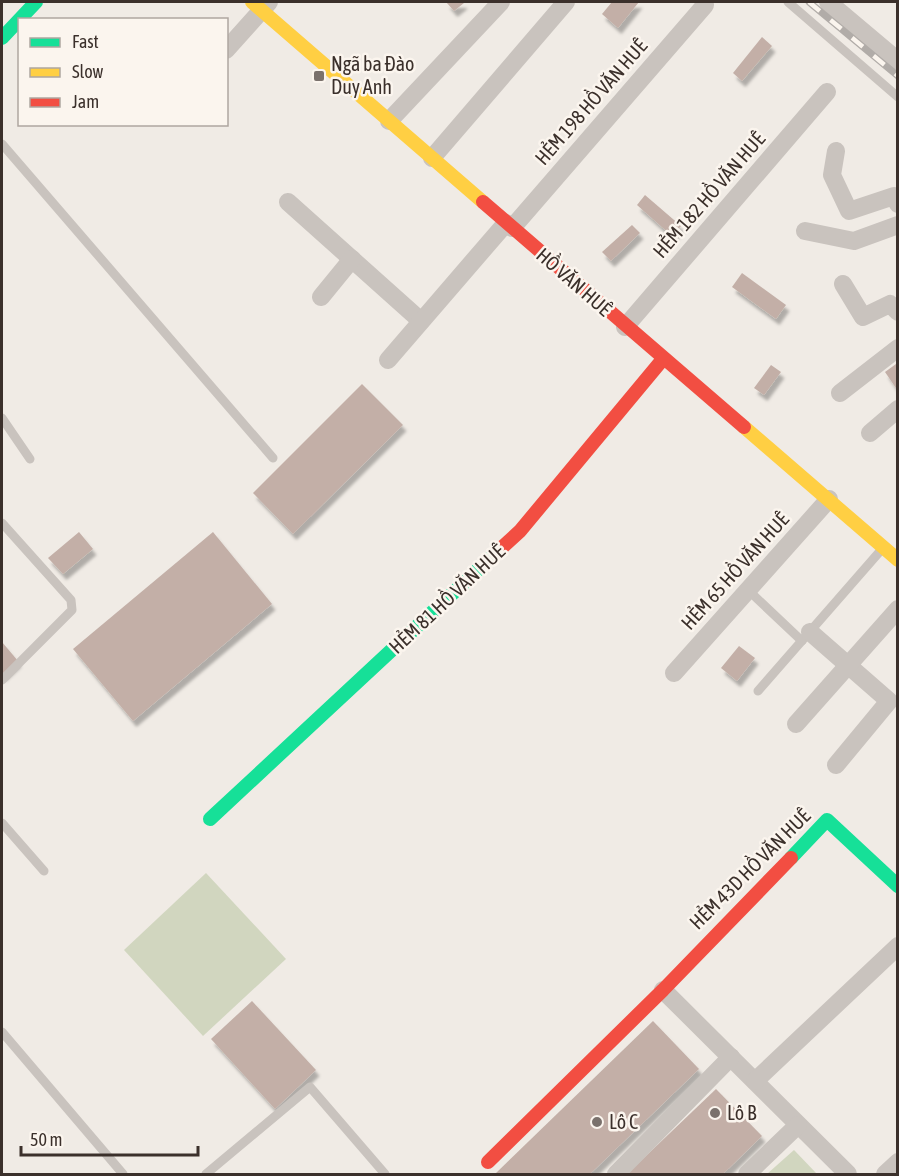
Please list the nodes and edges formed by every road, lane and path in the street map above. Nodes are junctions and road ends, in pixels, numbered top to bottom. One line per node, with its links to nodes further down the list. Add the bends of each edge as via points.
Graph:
1 (501, 2): 13 (street)
2 (566, 2): 16 (street)
3 (788, 2): 12 (lane)
4 (828, 2): 10 (street)
5 (29, 3): 8 (street)
6 (261, 4): 9 (street); 13 (street, HỒ VĂN HUÊ)
7 (705, 5): 19 (street, HẺM 198 HỒ VĂN HUÊ)
8 (2, 38)
9 (228, 47)
10 (897, 61)
11 (827, 92): 27 (street, HẺM 182 HỒ VĂN HUÊ)
12 (897, 97)
13 (389, 121): 16 (street, HỒ VĂN HUÊ)
14 (2, 144): 35 (lane)
15 (836, 151): 18 (street, via 832,175 849,211 894,196)
16 (432, 158): 19 (street, HỒ VĂN HUÊ)
17 (288, 202): 22 (street)
18 (897, 204)
19 (509, 225): 26 (street, HẺM 198 HỒ VĂN HUÊ); 27 (street, HỒ VĂN HUÊ)
20 (897, 225): 21 (street, via 854,241)
21 (805, 231)
22 (352, 259): 24 (street); 26 (street)
23 (843, 284): 25 (street, via 862,317 890,304)
24 (321, 297)
25 (897, 312)
26 (422, 321): 30 (street, HẺM 198 HỒ VĂN HUÊ)
27 (626, 327): 29 (street, HỒ VĂN HUÊ)
28 (897, 348): 31 (street)
29 (663, 359): 37 (street, HỒ VĂN HUÊ); 50 (street, HẺM 81 HỒ VĂN HUÊ, via 520,531)
30 (388, 360)
31 (840, 393)
32 (897, 409): 34 (street)
33 (2, 418): 36 (lane)
34 (870, 432)
35 (273, 458)
36 (30, 459)
37 (829, 499): 39 (street, HỒ VĂN HUÊ); 41 (street, HẺM 65 HỒ VĂN HUÊ)
38 (2, 523): 46 (lane, via 71,600 72,610)
39 (884, 548): 40 (street, HỒ VĂN HUÊ); 43 (lane)
40 (897, 560)
41 (748, 590): 43 (lane); 45 (street, HẺM 65 HỒ VĂN HUÊ)
42 (897, 609): 44 (street)
43 (806, 637): 44 (street); 47 (lane)
44 (848, 665): 48 (street); 49 (street, via 889,701)
45 (674, 673)
46 (2, 680)
47 (758, 691)
48 (796, 724)
49 (836, 765)
50 (210, 819)
51 (2, 823): 52 (lane)
52 (44, 871)
53 (897, 886): 55 (street, HẺM 43D HỒ VĂN HUÊ, via 827,820)
54 (897, 946): 58 (street)
55 (663, 990): 57 (street); 60 (street, HẺM 43D HỒ VĂN HUÊ)
56 (2, 1032): 62 (lane)
57 (731, 1057): 58 (street); 65 (street)
58 (755, 1081): 59 (street)
59 (798, 1125): 66 (street); 67 (street)
60 (488, 1162)
61 (897, 1162): 68 (street)
62 (123, 1174)
63 (206, 1174): 64 (lane, via 310,1087)
64 (386, 1174)
65 (616, 1174)
66 (747, 1174)
67 (848, 1174)
68 (885, 1174)

